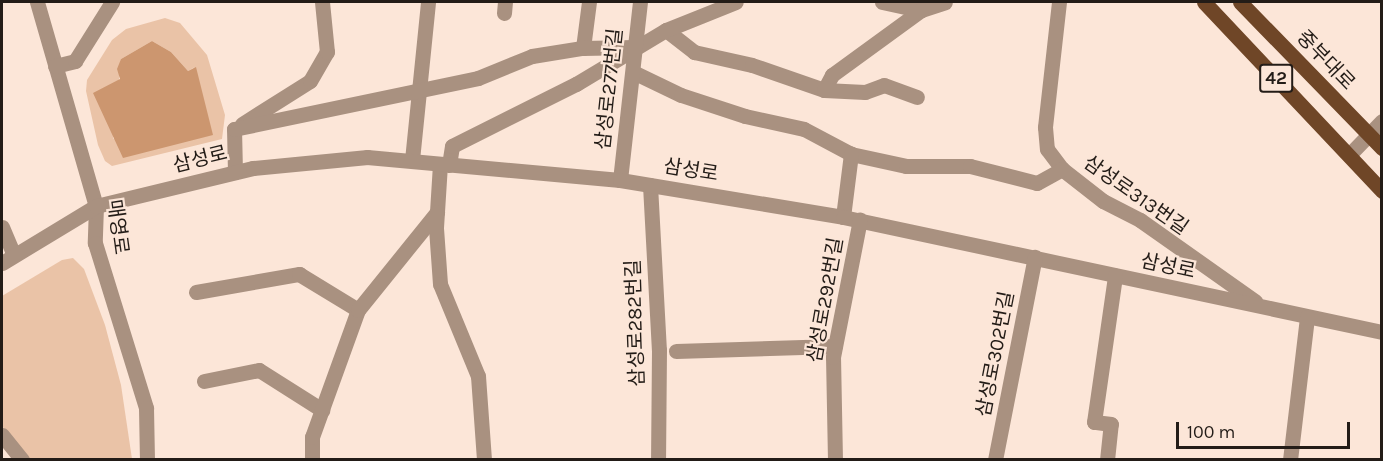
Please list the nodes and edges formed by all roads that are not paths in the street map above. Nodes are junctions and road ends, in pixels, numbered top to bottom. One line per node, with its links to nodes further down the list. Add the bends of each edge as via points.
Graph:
1 (37, 2): 17 (street, 매영로)
2 (112, 2): 17 (street, via 75,61)
3 (322, 2): 23 (street, via 327,52 310,81)
4 (428, 2): 20 (street)
5 (589, 2): 16 (street)
6 (640, 2): 15 (street, 삼성로277번길)
7 (736, 2): 14 (street)
8 (882, 2): 13 (street)
9 (945, 2): 13 (street)
10 (1059, 2): 30 (street, 삼성로313번길, via 1045,127 1047,149)
11 (1203, 2): 27 (main road, 42)
12 (1240, 2): 24 (main road, 중부대로 / 42)
13 (921, 10): 19 (street, via 832,75)
14 (666, 30): 15 (street); 19 (street, via 694,52 752,65)
15 (635, 47): 16 (street); 18 (street, 삼성로277번길); 29 (street, via 576,84 452,146)
16 (583, 48): 20 (street, via 532,56 478,78)
17 (55, 66): 35 (street, 매영로)
18 (633, 72): 26 (street, via 702,102 804,129); 32 (street, 삼성로277번길)
19 (824, 90): 21 (street, via 865,92 884,86)
20 (418, 91): 23 (street); 28 (street)
21 (918, 97)
22 (1382, 120): 24 (street)
23 (234, 129): 31 (street)
24 (1369, 134): 25 (main road, 중부대로 / 42); 27 (street)
25 (1382, 148)
26 (851, 154): 30 (street, via 906,166 970,166 1037,183); 37 (street)
27 (1349, 155): 34 (main road, 42)
28 (412, 160): 29 (street, 삼성로); 31 (street, 삼성로, via 367,157)
29 (445, 165): 32 (street, 삼성로); 36 (street)
30 (1062, 169): 45 (street, 삼성로313번길, via 1103,201 1140,220 1236,291)
31 (235, 172): 35 (street, 삼성로)
32 (620, 180): 33 (street, 삼성로)
33 (650, 185): 37 (street, 삼성로); 57 (street, 삼성로282번길, via 659,350)
34 (1382, 191)
35 (96, 206): 41 (street, 삼성로); 54 (street, 매영로, via 95,243 146,408)
36 (436, 212): 44 (street); 56 (street, via 440,284 478,376)
37 (843, 216): 38 (street, 삼성로)
38 (860, 220): 40 (street, 삼성로); 48 (street, 삼성로292번길)
39 (2, 227): 41 (street)
40 (1035, 257): 42 (street, 삼성로); 59 (street, 삼성로302번길)
41 (8, 259)
42 (1115, 276): 45 (street, 삼성로); 60 (street, via 1094,422 1111,424)
43 (196, 292): 44 (street, via 299,274)
44 (358, 310): 51 (street)
45 (1270, 310): 46 (street, 삼성로)
46 (1307, 317): 47 (street, 삼성로); 61 (street)
47 (1382, 332)
48 (835, 346): 49 (street); 58 (street, 삼성로292번길)
49 (676, 351)
50 (204, 381): 51 (street, via 259,370)
51 (322, 410): 55 (street, via 312,437)
52 (2, 435): 53 (street)
53 (22, 459)
54 (147, 459)
55 (312, 459)
56 (484, 459)
57 (658, 459)
58 (835, 459)
59 (995, 459)
60 (1107, 459)
61 (1290, 459)

